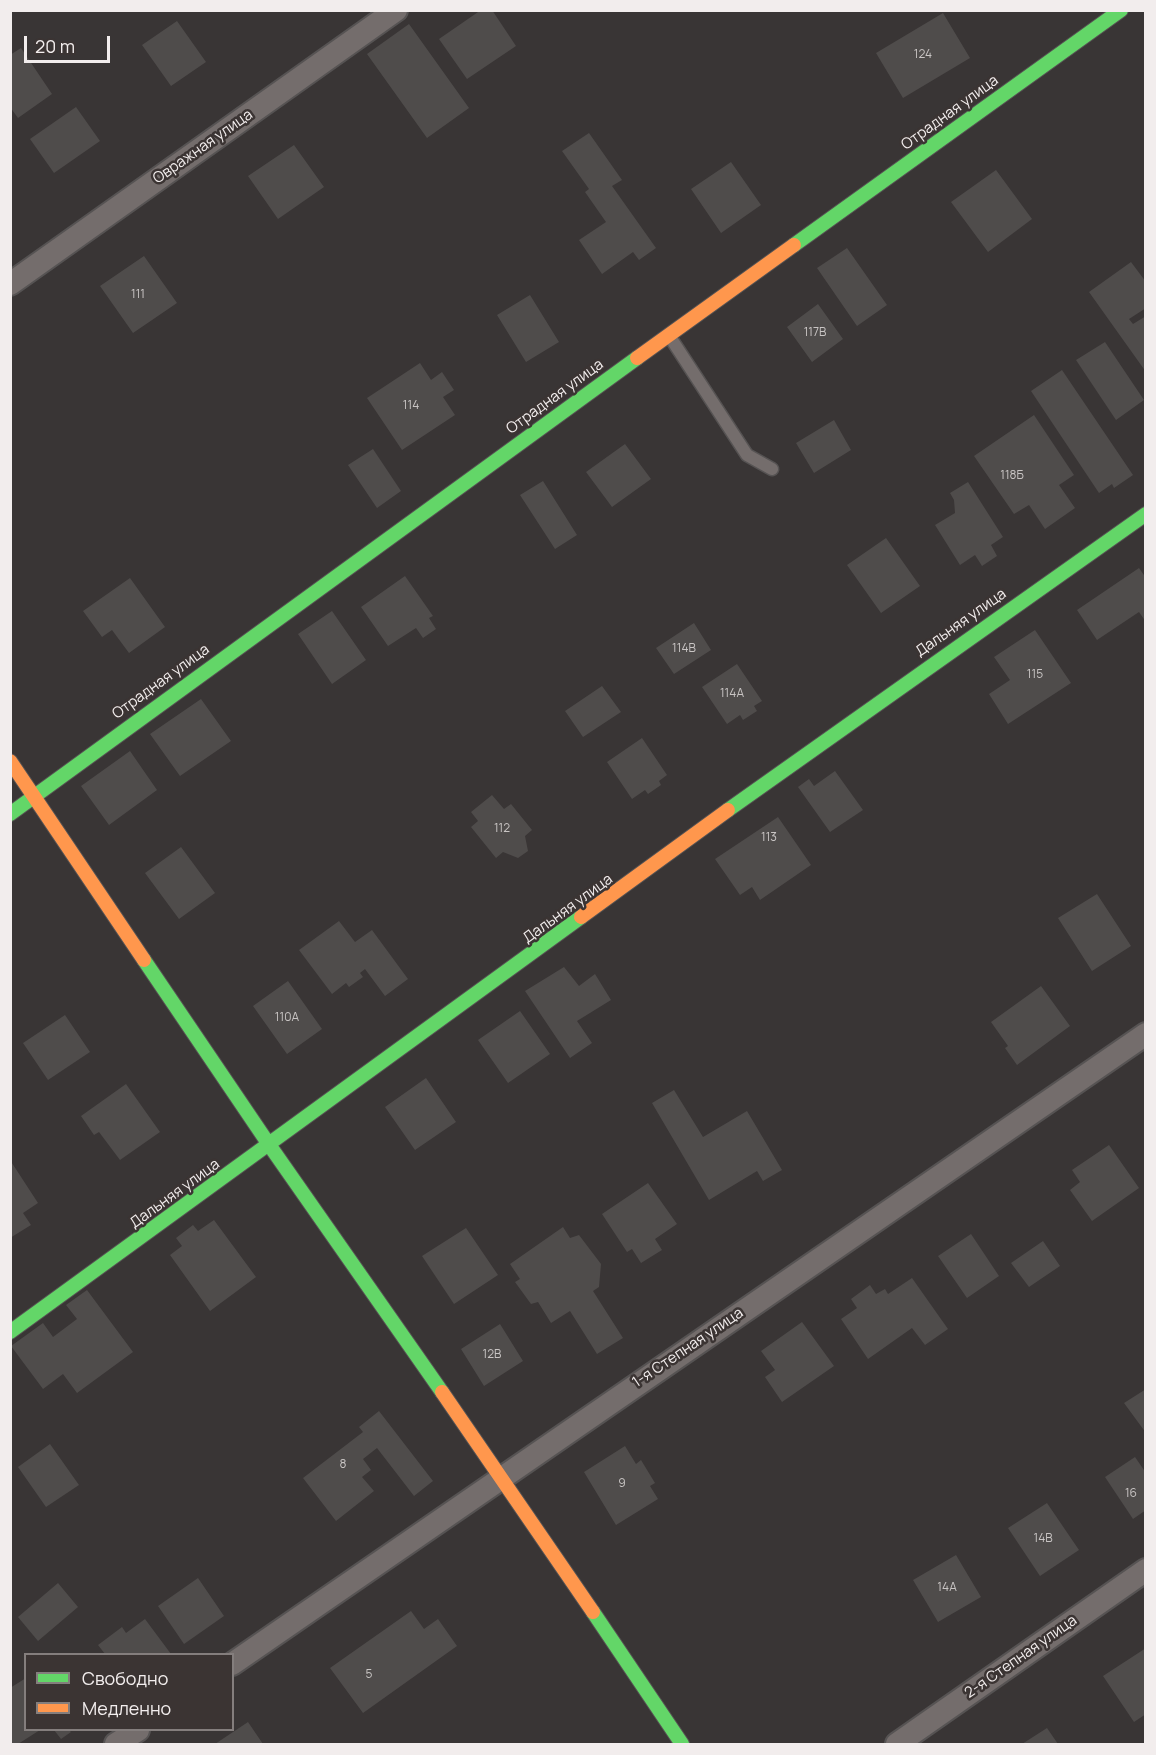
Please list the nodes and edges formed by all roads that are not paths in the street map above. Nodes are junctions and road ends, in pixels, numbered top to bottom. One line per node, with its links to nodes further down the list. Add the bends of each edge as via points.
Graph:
1 (396, 10): 3 (street, Овражная улица)
2 (1121, 10): 4 (street, Отрадная улица)
3 (10, 284)
4 (668, 335): 5 (lane, via 747,455); 8 (street, Отрадная улица)
5 (772, 469)
6 (1146, 514): 11 (street, Дальняя улица, via 950,649)
7 (10, 761): 8 (street)
8 (34, 796): 9 (street, Отрадная улица); 11 (street)
9 (10, 814)
10 (1146, 1034): 13 (street, 1-я Степная улица)
11 (270, 1146): 12 (street, Дальняя улица); 13 (street)
12 (10, 1332)
13 (501, 1476): 15 (street, 1-я Степная улица); 18 (street)
14 (1146, 1570): 19 (street, 2-я Степная улица)
15 (234, 1663)
16 (136, 1731): 17 (street)
17 (116, 1744)
18 (682, 1744)
19 (897, 1744)

